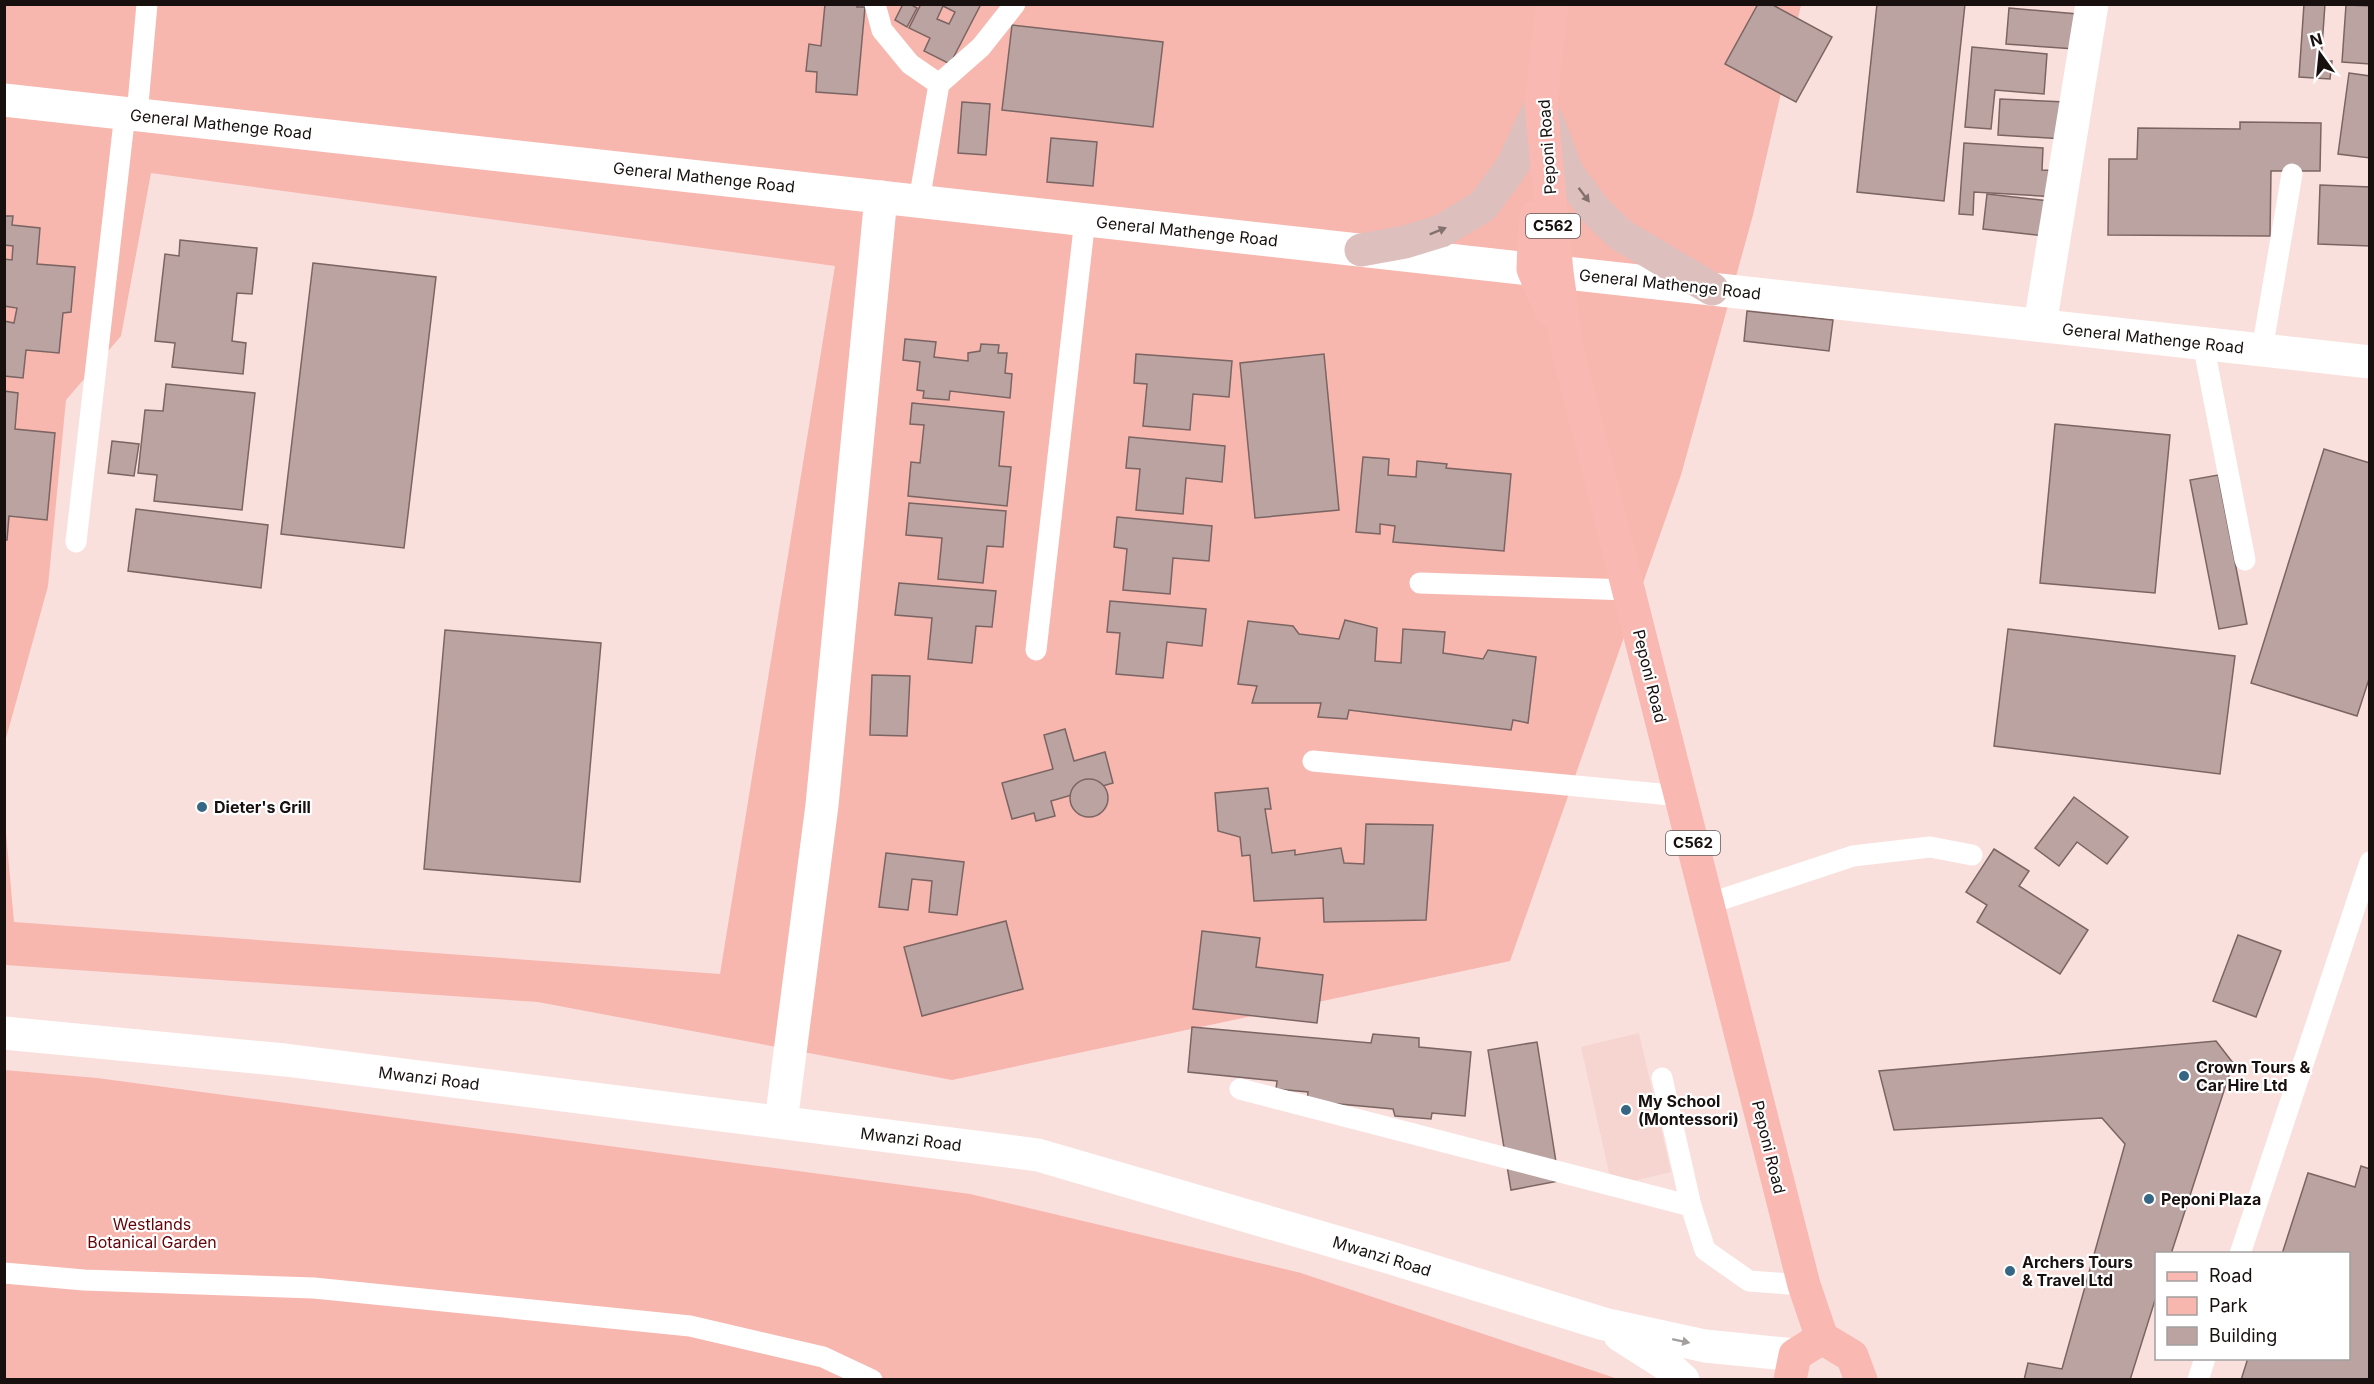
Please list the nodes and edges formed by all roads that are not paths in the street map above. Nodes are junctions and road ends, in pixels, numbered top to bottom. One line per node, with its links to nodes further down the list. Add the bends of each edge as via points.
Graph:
1 (147, 4): 9 (lane)
2 (875, 4): 6 (lane, via 882,30 910,64)
3 (1015, 4): 6 (lane, via 981,47)
4 (1552, 4): 8 (main road, Peponi Road / C562)
5 (2091, 4): 17 (street)
6 (939, 84): 12 (lane)
7 (4, 100): 9 (street, General Mathenge Road)
8 (1541, 104): 14 (street, one-way to 8, via 1441,231 1483,206 1513,165); 15 (main road, Peponi Road / C562); 16 (street, one-way to 16, via 1568,174 1595,210 1635,245)
9 (131, 114): 11 (street, General Mathenge Road); 21 (lane)
10 (2292, 174): 19 (lane)
11 (881, 197): 12 (street, General Mathenge Road); 34 (street, via 822,805)
12 (919, 201): 13 (street, General Mathenge Road)
13 (1085, 219): 14 (street, General Mathenge Road); 25 (lane)
14 (1361, 250): 15 (street, General Mathenge Road)
15 (1545, 270): 16 (street, General Mathenge Road); 24 (main road, Peponi Road / C562)
16 (1712, 289): 17 (street, General Mathenge Road)
17 (2040, 326): 18 (street, General Mathenge Road)
18 (2203, 343): 19 (street, General Mathenge Road); 22 (lane)
19 (2262, 350): 20 (street, General Mathenge Road)
20 (2370, 362)
21 (76, 542)
22 (2245, 560)
23 (1420, 583): 24 (lane)
24 (1629, 590): 27 (main road, Peponi Road / C562)
25 (1036, 650)
26 (1313, 761): 27 (lane)
27 (1680, 796): 30 (main road, Peponi Road / C562)
28 (1972, 855): 30 (lane, via 1930,847 1852,856)
29 (2370, 862): 36 (lane)
30 (1708, 904): 38 (main road, Peponi Road / C562)
31 (4, 1033): 34 (street, Mwanzi Road, via 285,1060)
32 (1662, 1078): 35 (lane)
33 (1240, 1089): 35 (lane)
34 (781, 1122): 39 (street, Mwanzi Road, via 1038,1155)
35 (1691, 1206): 38 (lane, via 1705,1250 1749,1281)
36 (2241, 1252)
37 (4, 1273): 42 (lane, via 84,1280 314,1288 690,1326 823,1357)
38 (1804, 1285): 40 (main road, Peponi Road / C562)
39 (1604, 1324): 40 (street, Mwanzi Road, one-way to 40, via 1705,1346); 43 (street)
40 (1802, 1357): 44 (main road, via 1852,1356)
41 (2205, 1360): 45 (lane)
42 (872, 1380)
43 (1683, 1380)
44 (1861, 1380)
45 (2198, 1380)

